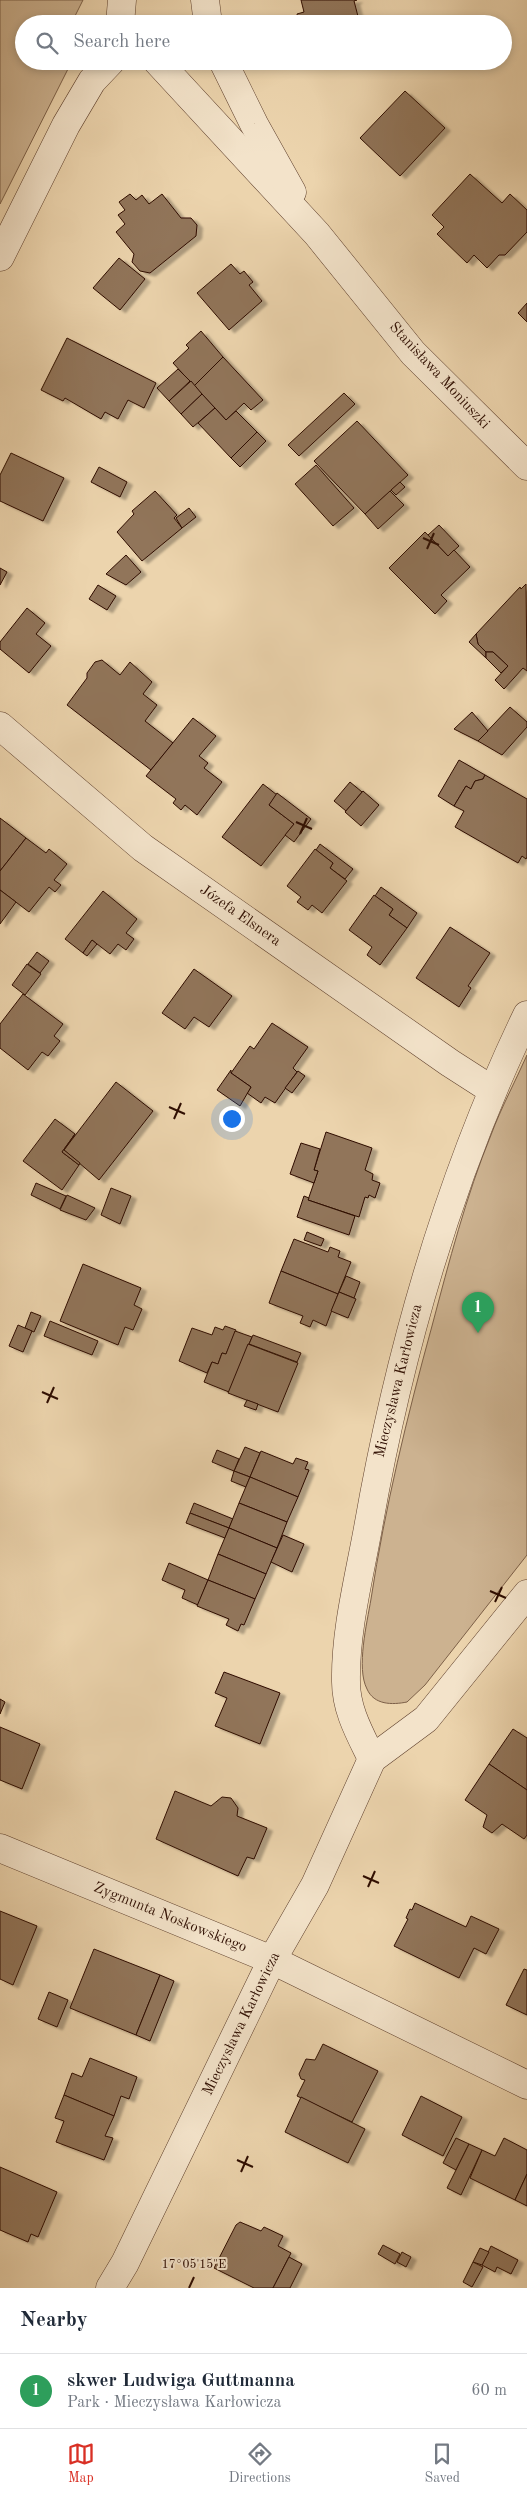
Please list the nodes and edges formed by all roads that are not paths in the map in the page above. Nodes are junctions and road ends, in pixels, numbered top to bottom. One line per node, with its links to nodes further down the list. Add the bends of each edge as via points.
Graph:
1 (122, 0): 3 (street)
2 (205, 0): 4 (street)
3 (121, 15)
4 (207, 15)
5 (102, 70): 9 (street, via 66,125)
6 (165, 70): 8 (street, Stanisława Moniuszki)
7 (228, 70): 8 (street, Stanisława Moniuszki, via 254,124)
8 (317, 234): 10 (street, Stanisława Moniuszki, via 412,353)
9 (0, 257)
10 (527, 466)
11 (0, 726): 13 (street, Józefa Elsnera, via 143,848)
12 (527, 1015): 13 (street, Mieczysława Karłowicza)
13 (492, 1090): 15 (street, Mieczysława Karłowicza, via 430,1262 382,1447 350,1627 346,1683 349,1710)
14 (527, 1594): 15 (street, Mieczysława Karłowicza, via 426,1719)
15 (372, 1759): 17 (street, Mieczysława Karłowicza, via 315,1885)
16 (0, 1848): 17 (street, Zygmunta Noskowskiego)
17 (272, 1960): 18 (street, Zygmunta Noskowskiego); 19 (street, Mieczysława Karłowicza)
18 (527, 2085)
19 (110, 2288)

